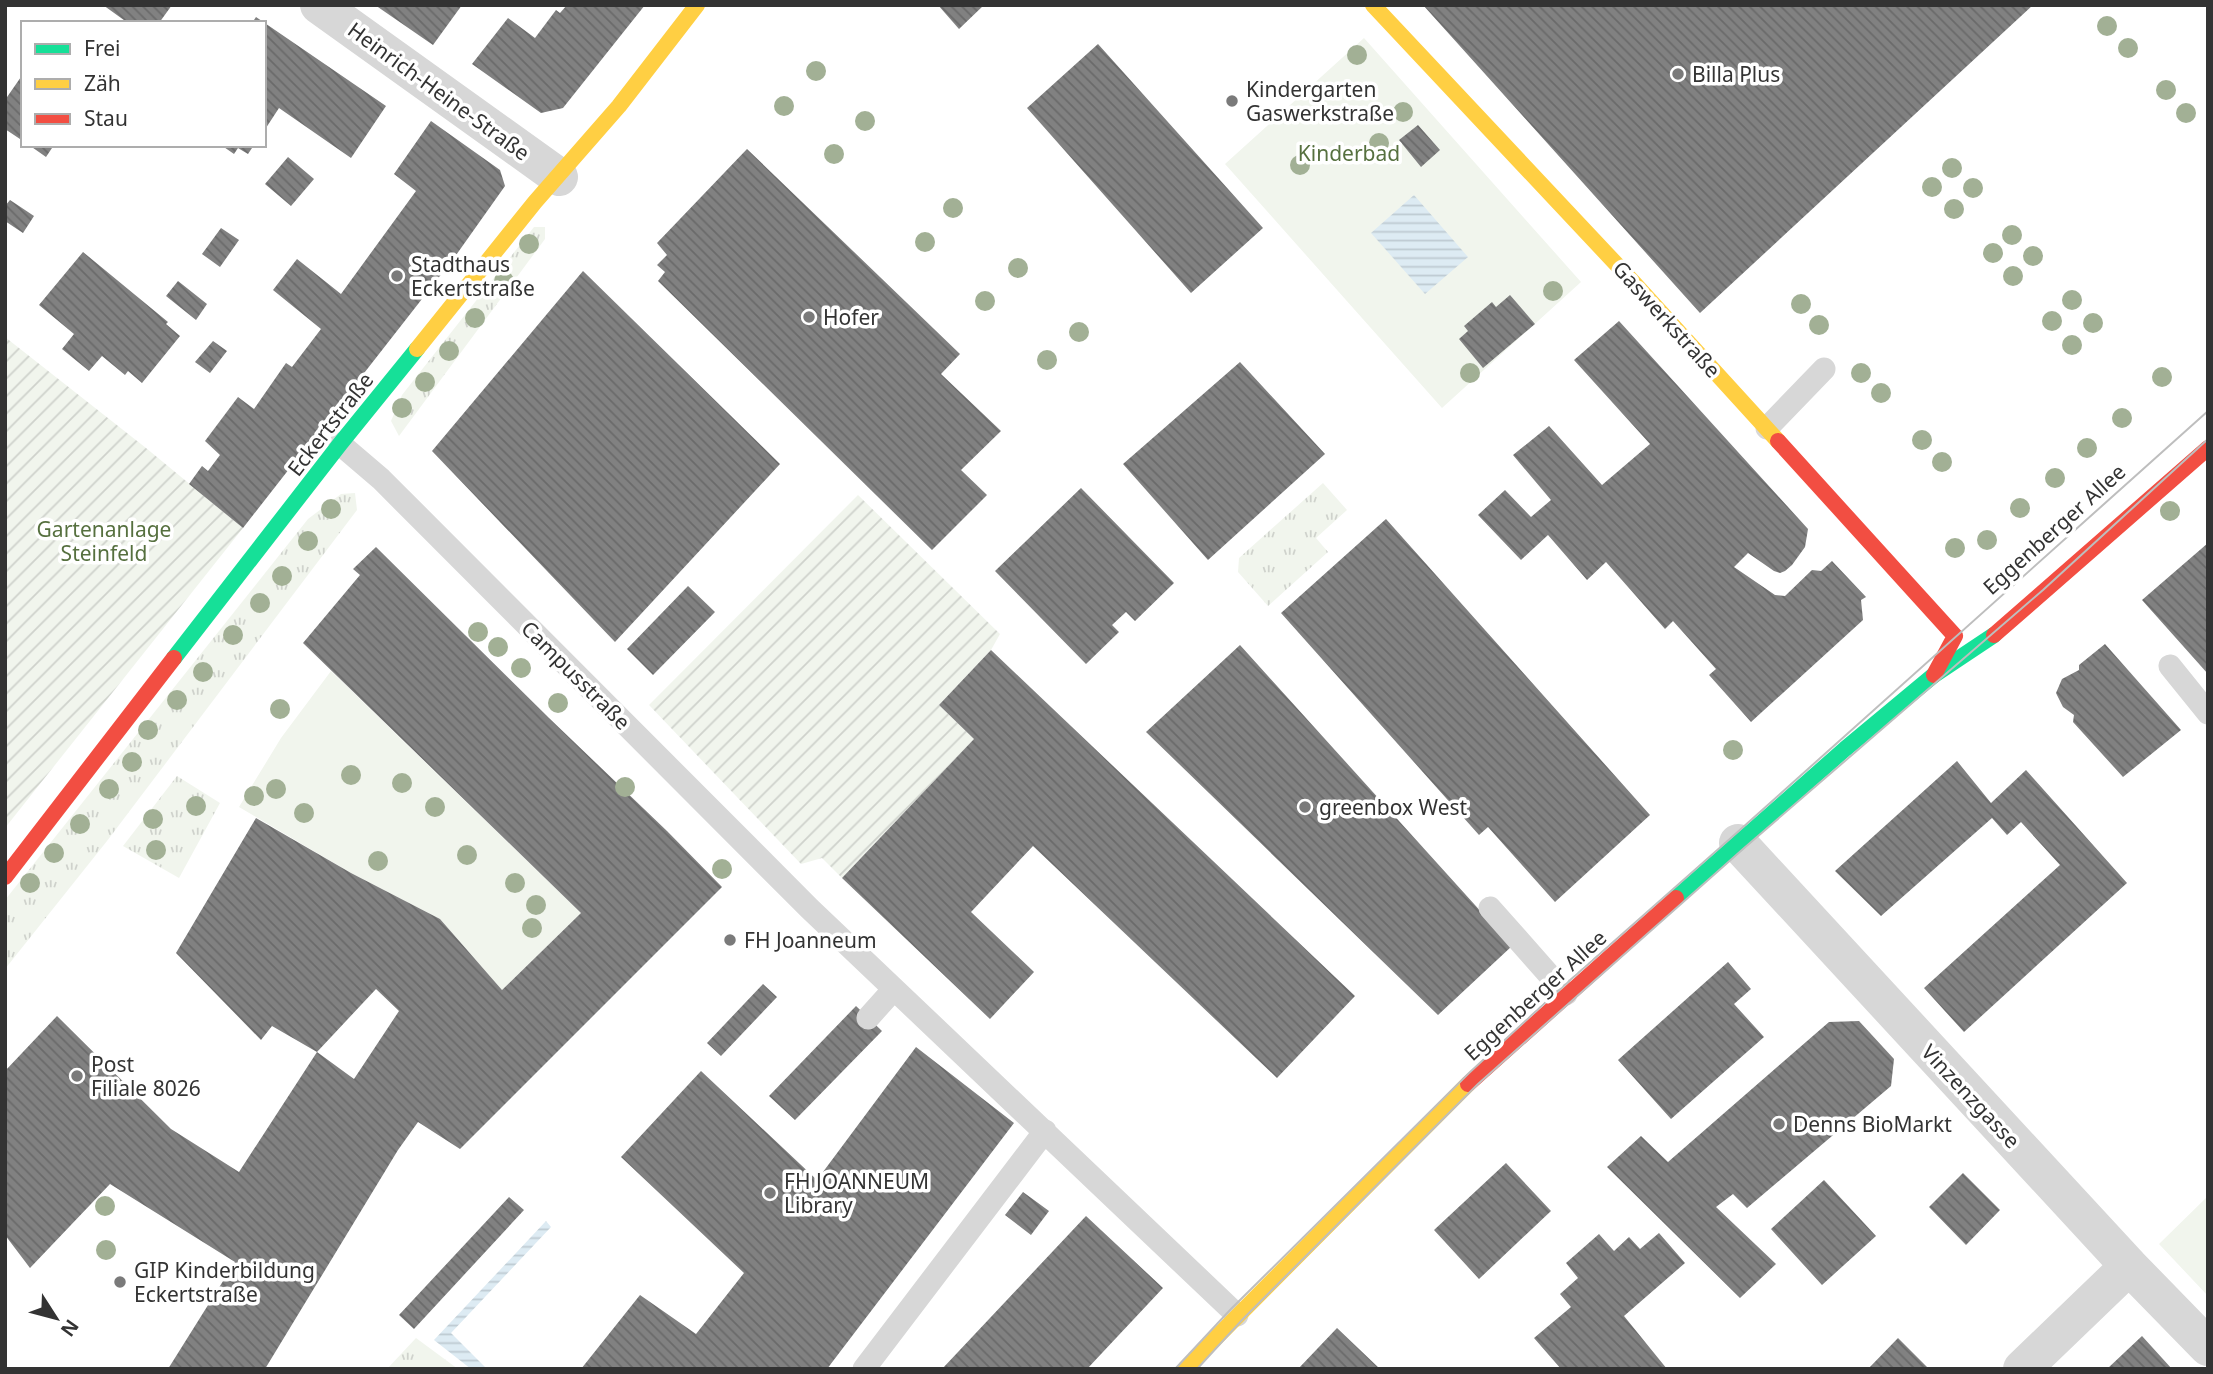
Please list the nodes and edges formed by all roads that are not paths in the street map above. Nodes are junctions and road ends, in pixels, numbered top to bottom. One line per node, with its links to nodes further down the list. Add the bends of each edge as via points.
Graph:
1 (319, 5): 4 (street, Heinrich-Heine-Straße)
2 (697, 5): 4 (street, Eckertstraße)
3 (1373, 5): 6 (street, Gaswerkstraße)
4 (547, 190): 7 (street, Eckertstraße)
5 (1824, 369): 6 (lane)
6 (1767, 428): 10 (street, Gaswerkstraße, via 1965,634)
7 (340, 444): 13 (street, Eckertstraße); 15 (lane, Campusstraße, via 381,479)
8 (2208, 448): 10 (street, Eggenberger Allee, via 2005,627)
9 (2170, 666): 11 (lane)
10 (1934, 675): 12 (street, Eggenberger Allee)
11 (2208, 713)
12 (1738, 843): 16 (street, Eggenberger Allee); 19 (street, Vinzenzgasse)
13 (5, 877)
14 (1490, 908): 16 (lane)
15 (894, 989): 17 (lane); 18 (lane, Campusstraße)
16 (1566, 994): 20 (street, Eggenberger Allee, via 1468,1083)
17 (868, 1017)
18 (1045, 1131): 20 (lane, Campusstraße); 22 (lane)
19 (2129, 1266): 21 (street, Vinzenzgasse); 24 (street)
20 (1237, 1315): 23 (street, Eggenberger Allee)
21 (2208, 1347)
22 (864, 1369)
23 (1185, 1369)
24 (2022, 1369)

